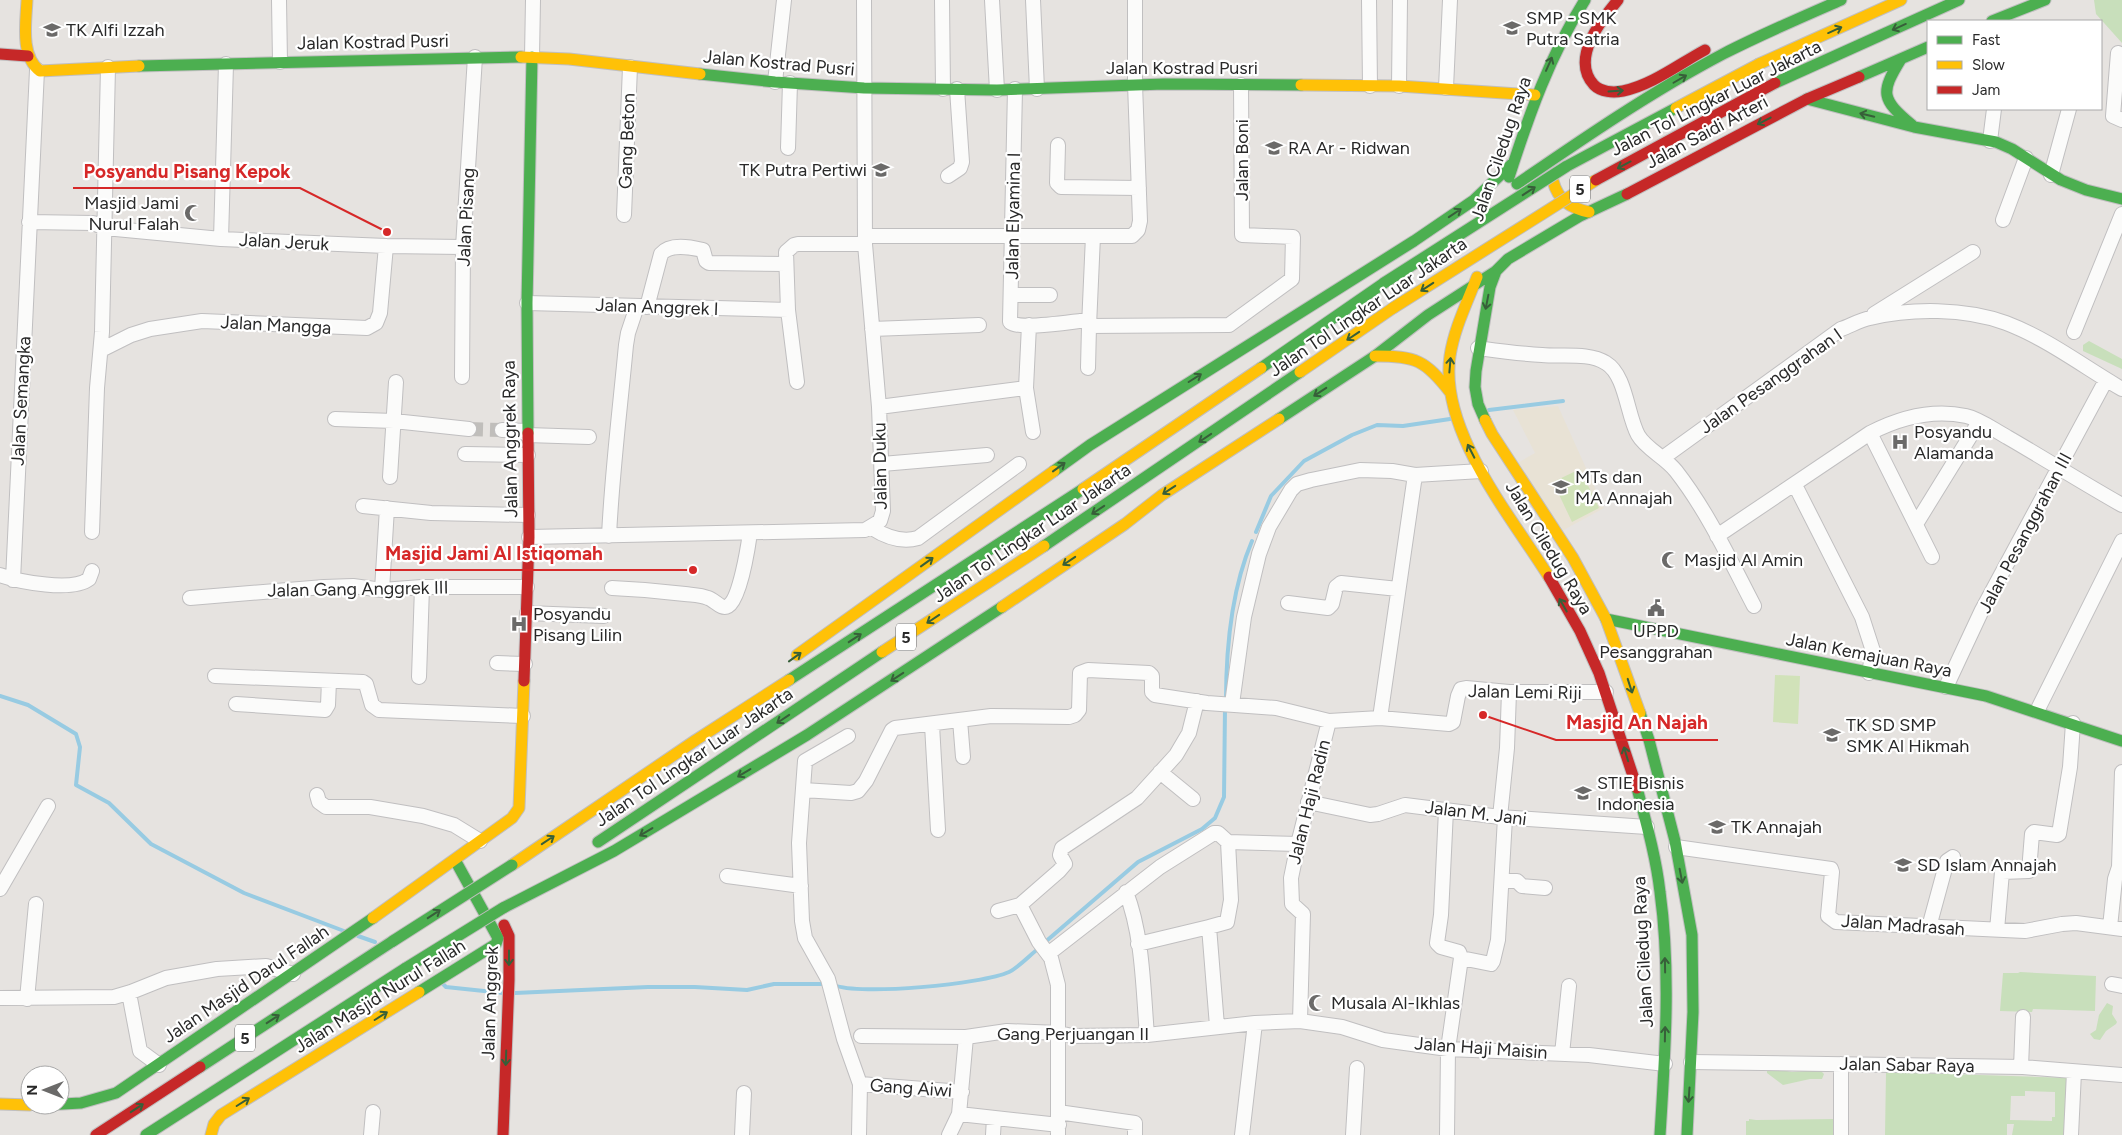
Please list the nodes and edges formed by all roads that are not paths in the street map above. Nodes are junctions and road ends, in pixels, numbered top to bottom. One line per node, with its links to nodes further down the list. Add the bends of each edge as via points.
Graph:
1 (27, 0): 26 (main road)
2 (279, 0): 30 (street)
3 (533, 0): 27 (street)
4 (784, 0): 35 (street)
5 (864, 0): 41 (street, Jalan Duku)
6 (942, 0): 43 (street)
7 (992, 0): 46 (street)
8 (1033, 0): 45 (street)
9 (1135, 0): 37 (street)
10 (1369, 0): 39 (street)
11 (1400, 0): 40 (street)
12 (1450, 0): 42 (street)
13 (1585, 0): 47 (main road, Jalan Ciledug Raya, one-way to 13, via 1557,46)
14 (1618, 0): 22 (main road, one-way to 22, via 1593,37 1586,63 1589,78 1606,92 1635,87)
15 (1812, 0): 20 (main road)
16 (1842, 0): 55 (main road, one-way to 16, via 1708,62)
17 (1901, 0): 178 (main road, Jalan Tol Lingkar Luar Jakarta / 5, one-way to 17, bridge, via 1131,458 1384,283 1567,166 1759,64)
18 (1959, 0): 195 (main road, Jalan Tol Lingkar Luar Jakarta / 5, one-way to 195, bridge, via 1775,84 1579,189 1393,308 1139,483)
19 (2045, 0): 21 (main road)
20 (1791, 9)
21 (1995, 20)
22 (1719, 43)
23 (1927, 47): 29 (main road, Jalan Saidi Arteri)
24 (2118, 53): 51 (street, via 2114,116)
25 (0, 54): 26 (main road)
26 (28, 56): 34 (main road)
27 (532, 56): 28 (main road, Jalan Kostrad Pusri); 33 (main road, Jalan Kostrad Pusri); 86 (main road, Jalan Anggrek Raya)
28 (475, 57): 30 (main road, Jalan Kostrad Pusri); 77 (street, Jalan Pisang)
29 (1901, 59): 48 (main road, Jalan Saidi Arteri); 52 (main road, via 1886,82 1887,99 1893,110)
30 (280, 62): 31 (main road, Jalan Kostrad Pusri)
31 (226, 64): 32 (main road, Jalan Kostrad Pusri); 72 (street)
32 (108, 67): 34 (main road, Jalan Kostrad Pusri); 69 (street)
33 (630, 67): 35 (main road, Jalan Kostrad Pusri); 66 (street, Gang Beton)
34 (37, 70): 68 (street, Jalan Semangka)
35 (774, 82): 36 (main road, Jalan Kostrad Pusri)
36 (790, 83): 41 (main road, Jalan Kostrad Pusri); 56 (street)
37 (1135, 84): 38 (main road, Jalan Kostrad Pusri); 45 (main road, Jalan Kostrad Pusri); 61 (street)
38 (1242, 85): 39 (main road, Jalan Kostrad Pusri); 91 (street, Jalan Boni, via 1242,235 1293,237 1292,279 1229,325)
39 (1370, 86): 40 (main road, Jalan Kostrad Pusri)
40 (1399, 86): 42 (main road, Jalan Kostrad Pusri)
41 (864, 88): 43 (main road, Jalan Kostrad Pusri); 73 (street, Jalan Duku)
42 (1446, 88): 47 (main road, Jalan Kostrad Pusri)
43 (950, 89): 46 (main road, Jalan Kostrad Pusri); 60 (street, via 962,162 960,168)
44 (1014, 89): 45 (main road, Jalan Kostrad Pusri); 46 (main road, Jalan Kostrad Pusri); 70 (street, Jalan Elyamina I)
45 (1037, 89)
46 (997, 90)
47 (1536, 95): 58 (main road, Jalan Ciledug Raya)
48 (1807, 100): 52 (main road, one-way to 48); 64 (main road, Jalan Saidi Arteri, one-way to 64)
49 (1994, 110): 53 (street)
50 (2069, 110): 59 (street)
51 (2122, 120)
52 (1914, 127): 53 (main road)
53 (1990, 141): 57 (main road)
54 (1058, 145): 61 (street, via 1057,183 1061,187)
55 (1572, 146): 62 (main road); 64 (main road, via 1555,166 1553,185 1567,205)
56 (788, 148)
57 (2026, 158): 59 (main road); 67 (street)
58 (1514, 162): 62 (main road, Jalan Ciledug Raya); 74 (main road, one-way to 58, via 1474,200)
59 (2051, 175): 63 (main road, via 2086,190)
60 (948, 176)
61 (1139, 188): 71 (street, via 1138,230 1132,236)
62 (1506, 189): 75 (main road); 78 (main road, Jalan Ciledug Raya)
63 (2122, 199)
64 (1589, 212): 75 (main road, Jalan Saidi Arteri)
65 (2122, 214): 95 (street)
66 (624, 215)
67 (2003, 220)
68 (29, 222): 69 (street, via 94,223); 143 (street, Jalan Semangka)
69 (106, 228): 72 (street, Jalan Jeruk); 97 (street)
70 (1013, 235): 71 (street); 73 (street); 84 (street, Jalan Elyamina I)
71 (1093, 236): 91 (street)
72 (221, 239): 76 (street, Jalan Jeruk)
73 (865, 240): 81 (street, via 794,245 786,252); 94 (street, Jalan Duku)
74 (1410, 243): 78 (main road, via 1456,242); 89 (main road, via 1426,246 1445,261 1449,285); 155 (main road, one-way to 74, via 1090,445)
75 (1536, 243): 80 (main road, Jalan Saidi Arteri)
76 (386, 246): 77 (street, Jalan Jeruk); 97 (street, Jalan Mangga, via 380,313 376,323 367,328 202,321 144,331)
77 (463, 247): 100 (street, Jalan Pisang)
78 (1486, 248): 80 (main road); 83 (main road, Jalan Ciledug Raya)
79 (1973, 252): 90 (street)
80 (1508, 259): 82 (main road, Jalan Ciledug Raya)
81 (786, 264): 87 (street, via 709,262 703,250 672,246 661,254); 88 (street)
82 (1496, 271): 83 (main road); 96 (main road, Jalan Ciledug Raya, one-way to 96)
83 (1473, 286): 89 (main road); 106 (main road, Jalan Ciledug Raya, one-way to 83, via 1449,367 1454,340)
84 (1011, 294): 85 (street); 93 (street, Jalan Elyamina I, via 1010,322)
85 (1050, 295)
86 (526, 302): 87 (street, Jalan Anggrek I); 114 (main road, Jalan Anggrek Raya)
87 (642, 307): 88 (street, Jalan Anggrek I); 137 (street, via 628,333 626,345 617,450 611,480)
88 (788, 310): 103 (street)
89 (1428, 315): 98 (main road)
90 (1868, 318): 101 (street, Jalan Pesanggrahan I, via 1940,312 2006,323 2068,354); 120 (street, Jalan Pesanggrahan I, via 1841,329)
91 (1089, 323): 93 (street); 99 (street)
92 (979, 325): 94 (street)
93 (1029, 326): 104 (street)
94 (872, 329): 107 (street, Jalan Duku)
95 (2074, 332)
96 (1478, 348): 120 (street, via 1606,362 1615,372 1638,436); 127 (main road, Jalan Ciledug Raya, via 1475,387 1478,404 1492,434)
97 (101, 350): 135 (street)
98 (1375, 356): 106 (main road, via 1402,355 1422,360); 208 (main road, one-way to 208, via 1162,495 952,641 807,735 614,851)
99 (1088, 368)
100 (462, 377)
101 (2106, 380): 105 (street, Jalan Pesanggrahan I); 123 (street, Jalan Pesanggrahan III)
102 (396, 382): 109 (street)
103 (798, 382)
104 (1026, 388): 107 (street); 113 (street)
105 (2122, 389)
106 (1450, 392): 124 (main road, Jalan Ciledug Raya, one-way to 106, via 1461,432)
107 (879, 406): 121 (street, Jalan Duku)
108 (335, 419): 109 (street)
109 (394, 421): 111 (street); 126 (street)
110 (1980, 422): 115 (street, via 1967,416 1911,416); 123 (street); 133 (street)
111 (469, 429)
112 (502, 430): 114 (street)
113 (1033, 432)
114 (527, 433): 116 (street); 119 (main road, Jalan Anggrek Raya)
115 (1870, 434): 128 (street); 133 (street)
116 (589, 437)
117 (465, 454): 119 (street)
118 (986, 454): 121 (street)
119 (528, 455): 132 (main road, Jalan Anggrek Raya)
120 (1664, 457): 138 (street)
121 (882, 464): 134 (street, Jalan Duku, via 884,511)
122 (1019, 464): 134 (street, via 918,538 899,540)
123 (2059, 469): 129 (street); 163 (street, Jalan Pesanggrahan III, via 1982,610)
124 (1481, 471): 125 (street); 127 (main road, Jalan Ciledug Raya)
125 (1415, 475): 147 (street); 168 (street, via 1360,470 1297,484 1291,490 1269,527 1259,554 1244,617)
126 (390, 477)
127 (1502, 477): 154 (main road, Jalan Ciledug Raya, via 1573,558); 158 (main road, Jalan Ciledug Raya, one-way to 127, via 1571,617)
128 (1795, 485): 138 (street); 159 (street, via 1862,617 1873,651)
129 (2122, 505)
130 (363, 506): 131 (street)
131 (387, 508): 132 (street, via 431,513); 148 (street)
132 (528, 515): 139 (main road, Jalan Anggrek Raya)
133 (1916, 524): 141 (street)
134 (872, 528): 136 (street, Jalan Duku)
135 (92, 532)
136 (750, 533): 137 (street, Jalan Duku); 146 (street, via 742,576 728,606 722,607 698,596)
137 (609, 536): 139 (street, Jalan Duku)
138 (1717, 536): 151 (street)
139 (529, 537): 145 (main road, Jalan Anggrek Raya)
140 (2122, 541): 170 (street)
141 (1932, 557)
142 (92, 571): 143 (street, via 89,579 75,585)
143 (6, 578)
144 (422, 587): 145 (street, Jalan Gang Anggrek III); 148 (street, Jalan Gang Anggrek III); 161 (street)
145 (527, 587): 152 (main road, Jalan Anggrek Raya)
146 (612, 588)
147 (1398, 589): 150 (street, via 1341,583 1336,587 1328,608); 172 (street)
148 (382, 590): 149 (street, Jalan Gang Anggrek III, via 324,587)
149 (190, 598)
150 (1288, 603)
151 (1754, 606)
152 (526, 613): 153 (street); 157 (main road, Jalan Anggrek Raya)
153 (604, 616)
154 (1606, 619): 158 (main road, Jalan Ciledug Raya); 159 (main road, Jalan Kemajuan Raya)
155 (789, 661)
156 (497, 663): 157 (street)
157 (525, 664): 171 (main road, Jalan Anggrek Raya)
158 (1609, 665): 165 (main road, Jalan Ciledug Raya); 196 (main road, Jalan Ciledug Raya, one-way to 196, via 1649,740)
159 (1870, 672): 163 (main road, Jalan Kemajuan Raya)
160 (215, 676): 162 (street)
161 (419, 676)
162 (329, 681): 167 (street, via 328,708 325,710); 171 (street, via 366,684 372,705 379,710)
163 (1946, 687): 170 (main road, Jalan Kemajuan Raya)
164 (1509, 692): 165 (street, Jalan Lemi Riji); 172 (street, Jalan Lemi Riji, via 1461,689 1454,722 1450,724); 189 (street)
165 (1606, 692): 190 (main road, Jalan Ciledug Raya, one-way to 165)
166 (1202, 702): 168 (street); 173 (street, via 1155,695 1149,673 1088,670 1080,673 1079,710 1075,715 990,716); 181 (street, via 1176,755)
167 (236, 704)
168 (1231, 704): 174 (street, via 1276,708)
169 (727, 706): 178 (main road, via 713,716)
170 (2037, 711): 175 (main road, Jalan Kemajuan Raya)
171 (523, 716): 192 (main road, Jalan Anggrek Raya, via 519,808 512,818)
172 (1380, 718): 174 (street, Jalan Haji Radin)
173 (960, 720): 176 (street); 180 (street)
174 (1329, 721): 186 (street, Jalan Haji Radin)
175 (2073, 723): 179 (main road, Jalan Kemajuan Raya); 213 (street, via 2070,768 2059,834 2034,832 2029,871 2002,872)
176 (932, 725): 183 (street, via 892,730 858,791); 191 (street)
177 (848, 736): 183 (street, via 805,760)
178 (696, 740): 251 (main road, Jalan Tol Lingkar Luar Jakarta / 5, one-way to 178, bridge)
179 (2122, 741)
180 (963, 757)
181 (1160, 772): 185 (street); 207 (street, via 1137,798 1062,848 1060,855 1065,864)
182 (2122, 772): 212 (street, via 2119,867 2115,879)
183 (803, 790): 202 (street, via 799,843)
184 (317, 795): 192 (street, via 319,802 326,807 370,807 424,816 454,824)
185 (1193, 799)
186 (1308, 802): 188 (street, Jalan M. Jani, via 1370,815 1405,804); 194 (street, Jalan Haji Radin)
187 (48, 806): 204 (street)
188 (1446, 810): 189 (street, Jalan M. Jani); 216 (street, via 1437,943 1459,952)
189 (1503, 817): 190 (street, Jalan M. Jani); 201 (street)
190 (1647, 827): 222 (main road, Jalan Ciledug Raya, one-way to 190)
191 (938, 830)
192 (480, 840): 197 (main road, Jalan Anggrek Raya)
193 (1226, 840): 194 (street); 205 (street, via 1218,832 1214,833); 210 (street, via 1229,912 1227,922)
194 (1298, 844): 224 (street, Jalan Haji Radin, via 1290,888 1292,904 1303,914)
195 (591, 846)
196 (1676, 847): 211 (street, Jalan Madrasah, via 1828,868 1832,872 1828,916 1834,921); 222 (main road, Jalan Ciledug Raya, one-way to 222, via 1692,935)
197 (459, 857): 217 (main road, Jalan Masjid Darul Fallah); 253 (main road, Jalan Masjid Nurul Fallah, one-way to 197, via 221,1115 496,944 498,938); 255 (main road, Jalan Anggrek, one-way to 255, via 509,936)
198 (1953, 857): 211 (street, via 1947,861)
199 (575, 858): 208 (main road, 5)
200 (727, 876): 202 (street)
201 (1502, 877): 203 (street, via 1517,881 1522,886); 216 (street, via 1498,940 1492,963)
202 (801, 886): 241 (street, via 805,938 828,979)
203 (1545, 888)
204 (0, 889)
205 (1126, 892): 214 (street, via 1132,906); 215 (street)
206 (36, 904): 221 (street)
207 (1020, 905): 209 (street); 215 (street)
208 (503, 908): 252 (main road, 5, bridge)
209 (998, 912)
210 (1209, 927): 214 (street); 226 (street)
211 (1929, 927): 213 (street, Jalan Madrasah)
212 (2116, 928): 213 (street, Jalan Madrasah, via 2068,923 2032,931)
213 (1997, 930)
214 (1138, 944): 228 (street)
215 (1044, 949): 227 (street, via 1054,966 1058,985)
216 (1461, 957): 231 (street)
217 (293, 974): 219 (street, via 266,966 217,969 166,978); 236 (main road, Jalan Masjid Darul Fallah)
218 (1569, 986): 232 (street)
219 (130, 993): 221 (street, via 114,997); 236 (street, via 140,1051)
220 (0, 998): 221 (street)
221 (27, 999)
222 (1680, 1013): 233 (main road, Jalan Ciledug Raya); 234 (main road, Jalan Ciledug Raya, one-way to 222)
223 (2023, 1017): 237 (street)
224 (1300, 1021): 225 (street); 231 (street, Jalan Haji Maisin, via 1342,1027 1383,1040)
225 (1255, 1023): 226 (street, Gang Perjuangan II); 261 (street)
226 (1217, 1026): 228 (street, Gang Perjuangan II)
227 (1059, 1033): 228 (street, Gang Perjuangan II, via 1072,1036); 230 (street, Gang Perjuangan II, via 1007,1031); 250 (street)
228 (1147, 1035)
229 (861, 1036): 230 (street, Gang Perjuangan II)
230 (966, 1037): 242 (street)
231 (1448, 1049): 232 (street, Jalan Haji Maisin); 263 (street)
232 (1562, 1054): 234 (street, Jalan Haji Maisin)
233 (1691, 1062): 235 (street, Jalan Sabar Raya); 265 (main road, Jalan Ciledug Raya, one-way to 265)
234 (1665, 1064): 264 (main road, Jalan Ciledug Raya)
235 (1841, 1064): 237 (street, Jalan Sabar Raya); 266 (street)
236 (159, 1065): 246 (main road, Jalan Masjid Darul Fallah, via 116,1094)
237 (2021, 1067): 239 (street, Jalan Sabar Raya)
238 (1357, 1068): 262 (street)
239 (2074, 1072): 240 (street, Jalan Sabar Raya); 267 (street)
240 (2122, 1075)
241 (860, 1084): 242 (street, Gang Aiwi); 257 (street)
242 (962, 1092): 248 (street)
243 (744, 1093): 256 (street)
244 (0, 1104): 245 (main road)
245 (20, 1105)
246 (70, 1106)
247 (373, 1112): 254 (street)
248 (959, 1114): 249 (street); 258 (street)
249 (994, 1118): 250 (street); 259 (street)
250 (1059, 1124): 260 (street, via 1136,1123)
251 (96, 1135)
252 (146, 1135)
253 (211, 1135)
254 (371, 1135)
255 (503, 1135)
256 (742, 1135)
257 (859, 1135)
258 (949, 1135)
259 (993, 1135)
260 (1135, 1135)
261 (1242, 1135)
262 (1353, 1135)
263 (1447, 1135)
264 (1660, 1135)
265 (1686, 1135)
266 (1840, 1135)
267 (2071, 1135)

